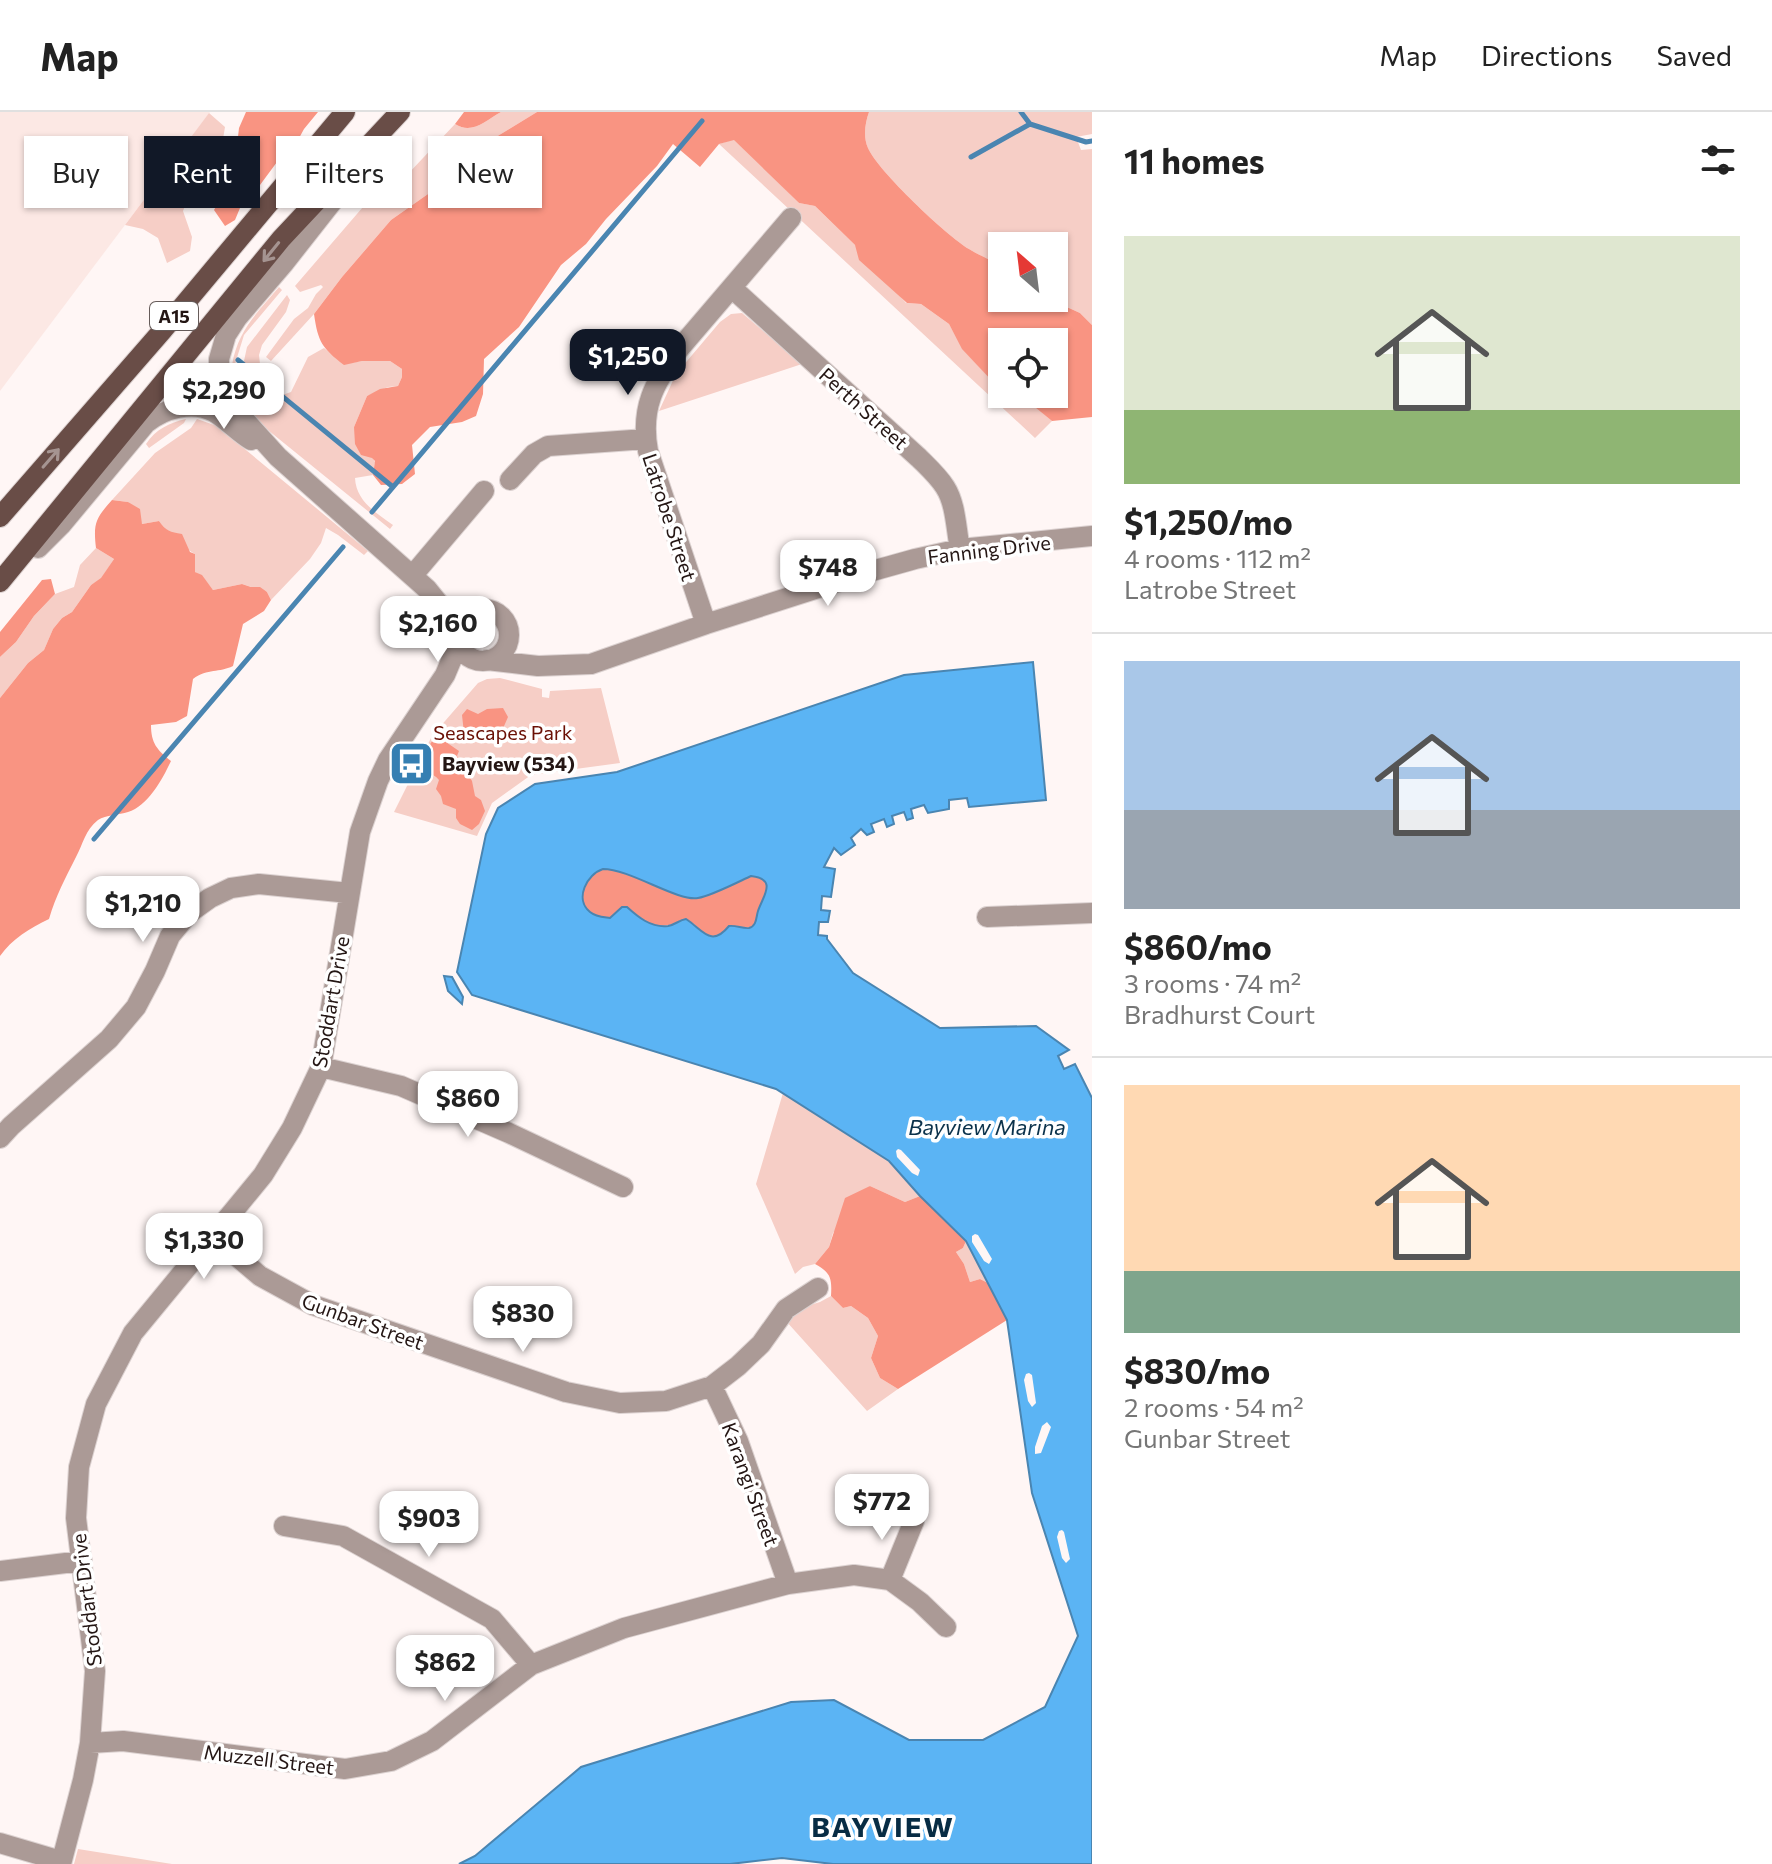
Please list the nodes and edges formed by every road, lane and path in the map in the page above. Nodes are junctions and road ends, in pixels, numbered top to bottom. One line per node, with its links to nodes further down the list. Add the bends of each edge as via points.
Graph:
1 (345, 112): 9 (main road, A15, one-way to 1)
2 (401, 112): 6 (street, via 226,335 218,372 223,393); 13 (main road, A15, one-way to 13, via 281,239)
3 (791, 218): 4 (street, Latrobe Street)
4 (732, 288): 5 (street, Latrobe Street, via 665,368 646,413); 11 (street, Perth Street, via 940,480 952,505)
5 (646, 439): 7 (street, via 548,446); 16 (street, Latrobe Street)
6 (278, 457): 12 (street); 13 (street, via 211,410 196,406 164,412 146,423 61,525)
7 (510, 480)
8 (484, 491): 12 (street)
9 (0, 517)
10 (1092, 536): 11 (street, Fanning Drive)
11 (960, 549): 16 (street, Fanning Drive, via 888,566)
12 (413, 575): 14 (street, via 445,596); 17 (street, via 437,600)
13 (0, 584)
14 (483, 609): 15 (street); 17 (street, via 465,616)
15 (505, 621): 18 (street, via 506,647); 19 (street, via 529,651)
16 (706, 624): 19 (street, Fanning Drive, via 604,660)
17 (458, 639): 18 (street, via 466,655); 20 (street, Stoddart Drive, via 445,675)
18 (484, 660): 19 (street, Fanning Drive); 20 (street, Stoddart Drive)
19 (567, 666)
20 (426, 705): 21 (street, Stoddart Drive, via 378,781 360,832)
21 (349, 893): 24 (street, Stoddart Drive); 25 (street, via 259,884 210,898 170,936 136,1007 109,1039)
22 (1092, 913): 23 (street)
23 (987, 917)
24 (321, 1067): 26 (street, via 401,1086); 27 (street, Stoddart Drive, via 263,1175)
25 (0, 1138)
26 (623, 1187)
27 (213, 1236): 29 (street, Gunbar Street, via 260,1276 313,1305 566,1392 636,1403 666,1401); 32 (street, Stoddart Drive, via 133,1333 96,1404 79,1467 76,1518)
28 (818, 1288): 29 (street, Gunbar Street, via 786,1309 761,1344)
29 (712, 1386): 35 (street, Karangi Street, via 738,1441)
30 (914, 1521): 34 (street)
31 (284, 1526): 37 (street, via 343,1536 492,1619)
32 (82, 1561): 33 (street); 38 (street, Stoddart Drive, via 95,1671)
33 (0, 1571)
34 (890, 1580): 35 (street, Muzzell Street, via 854,1575); 36 (street)
35 (788, 1584): 37 (street, Muzzell Street, via 624,1628)
36 (946, 1627)
37 (531, 1665): 38 (street, Muzzell Street, via 432,1741 391,1761 345,1769 123,1741)
38 (90, 1743): 40 (street, Stoddart Drive)
39 (0, 1843): 40 (street)
40 (61, 1863)

